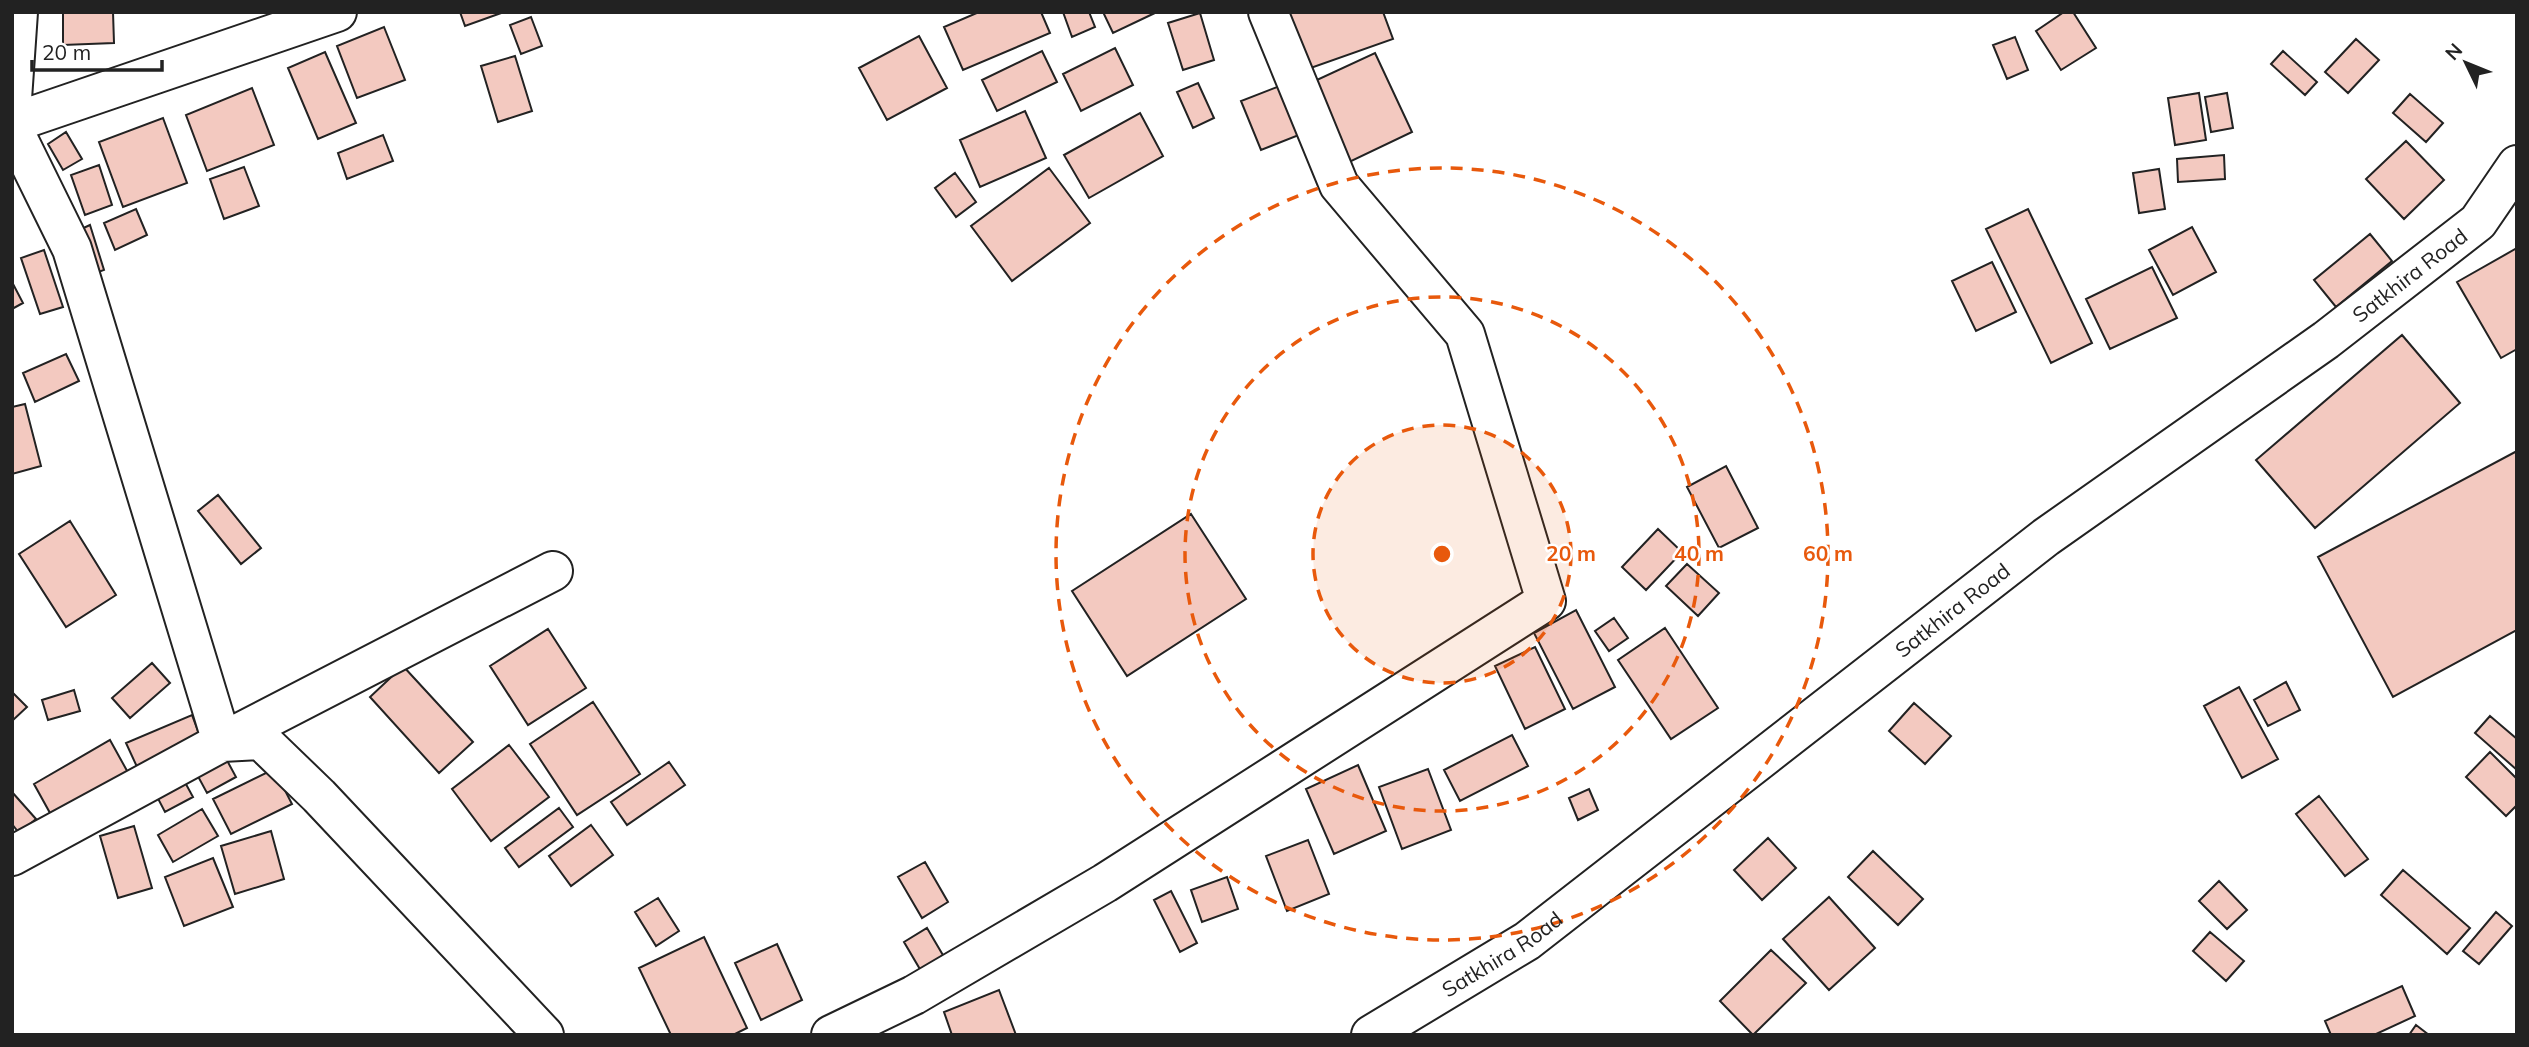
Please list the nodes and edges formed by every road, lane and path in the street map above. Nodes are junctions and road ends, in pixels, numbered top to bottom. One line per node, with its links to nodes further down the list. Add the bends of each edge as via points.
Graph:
1 (18, 12): 4 (street)
2 (337, 12): 5 (street)
3 (1268, 12): 11 (street, via 1339,185 1465,334 1546,601 1105,883 914,995)
4 (12, 99)
5 (12, 125): 8 (street, via 72,249)
6 (2517, 165): 12 (street, Satkhira Road, via 2478,222 2326,340 2046,537 1528,941)
7 (553, 571): 8 (street)
8 (222, 742): 9 (street); 10 (street, via 261,740)
9 (12, 856)
10 (544, 1035)
11 (831, 1035)
12 (1371, 1035)

